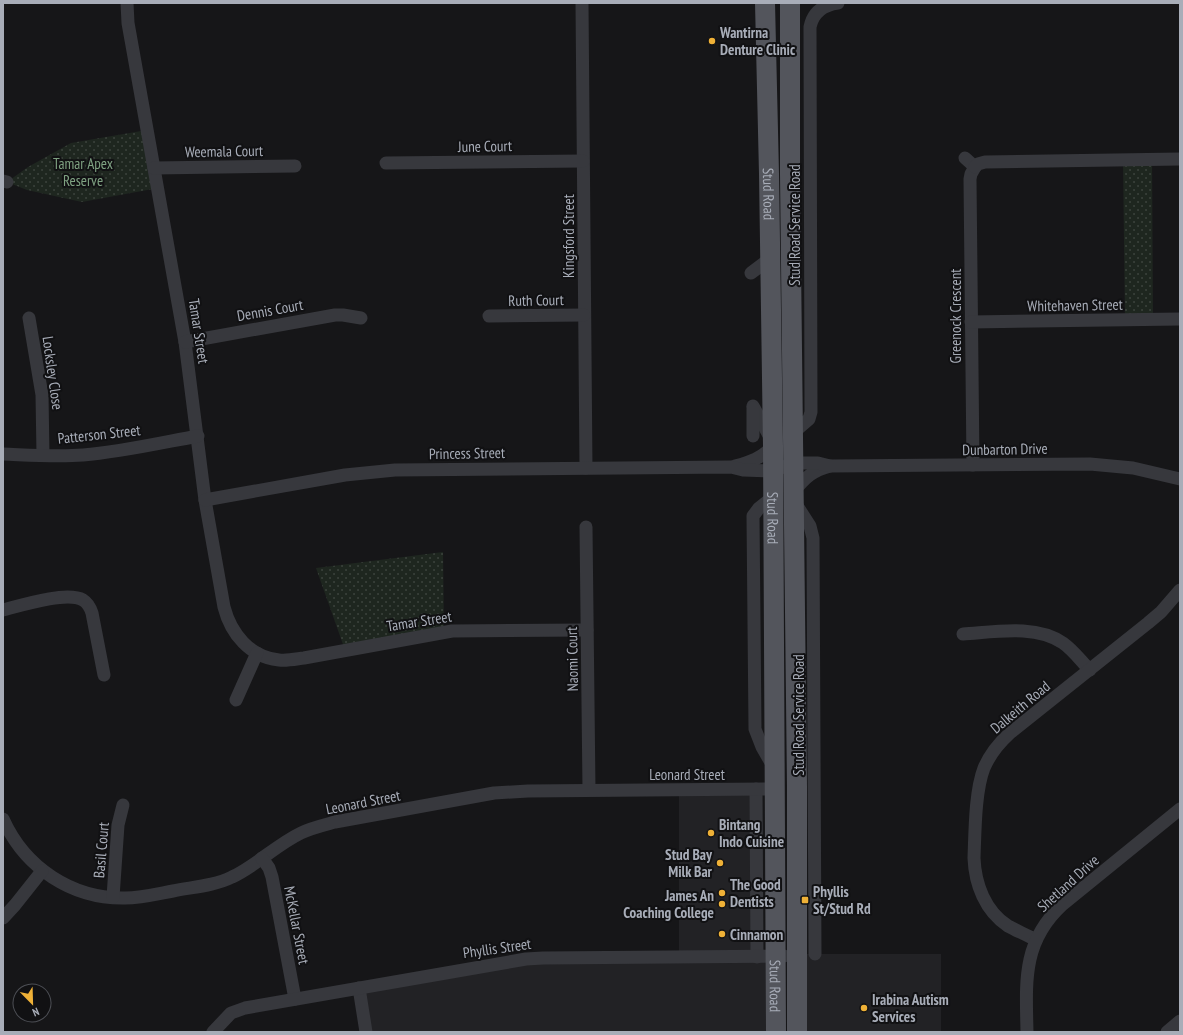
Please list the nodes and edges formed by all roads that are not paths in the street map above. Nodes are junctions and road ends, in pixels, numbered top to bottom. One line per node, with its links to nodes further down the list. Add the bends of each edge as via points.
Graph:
1 (127, 3): 12 (street, Tamar Street, via 128,23)
2 (582, 3): 9 (street, Kingsford Street)
3 (765, 3): 13 (main road, Stud Road)
4 (790, 3): 6 (main road, Stud Road)
5 (838, 3): 7 (street, Stud Road Service Road, via 824,6 811,20)
6 (791, 31): 7 (street); 22 (main road, Stud Road, via 790,175)
7 (809, 56): 22 (street, Stud Road Service Road, via 811,412 809,419)
8 (1180, 159): 20 (street, Greenock Crescent, via 970,163)
9 (583, 161): 10 (street, June Court); 15 (street, Kingsford Street)
10 (386, 163)
11 (295, 166): 12 (street, Weemala Court)
12 (154, 168): 21 (street, Tamar Street)
13 (771, 258): 14 (street, Stud Road Service Road); 25 (main road, Stud Road)
14 (751, 273)
15 (584, 315): 16 (street, Ruth Court); 32 (street, Kingsford Street)
16 (489, 316)
17 (29, 318): 27 (street, Locksley Close, via 42,395)
18 (361, 318): 21 (street, Dennis Court, via 335,315)
19 (1180, 319): 20 (street, Whitehaven Street)
20 (971, 322): 29 (street, Greenock Crescent)
21 (185, 342): 23 (street, Tamar Street)
22 (794, 432): 28 (main road, Stud Road)
23 (198, 436): 27 (street, Patterson Street, via 107,452 69,456); 36 (street, Tamar Street)
24 (753, 436): 25 (street, via 752,406)
25 (773, 444): 31 (street, Princess Street, via 759,458); 33 (main road, Stud Road)
26 (3, 454): 27 (street, Patterson Street)
27 (43, 455)
28 (794, 463): 30 (street, Dunbarton Drive); 33 (street, Dunbarton Drive); 35 (main road, Stud Road)
29 (973, 465): 30 (street, Dunbarton Drive); 34 (street, Dunbarton Drive, via 1112,466)
30 (830, 466): 35 (street, Dunbarton Drive, via 805,478)
31 (731, 467): 32 (street, Princess Street); 33 (street, Princess Street, via 743,470)
32 (586, 468): 36 (street, Princess Street, via 380,471)
33 (773, 470): 46 (main road, Stud Road)
34 (1180, 479)
35 (794, 496): 56 (main road, Stud Road); 56 (street, Stud Road Service Road, via 813,534 815,935)
36 (205, 500): 42 (street, Tamar Street, via 228,620 239,639)
37 (586, 528): 40 (street, Naomi Court)
38 (1180, 590): 43 (street, Dalkeith Road, via 1161,612)
39 (3, 610): 44 (street, via 55,598 75,597 85,601 92,612)
40 (587, 630): 42 (street, Tamar Street, via 448,632 280,660); 47 (street, Naomi Court)
41 (963, 634): 43 (street, via 1026,631 1047,635 1068,646)
42 (257, 653): 45 (street)
43 (1090, 670): 55 (street, Dalkeith Road, via 1010,733 989,758 981,775 974,858 978,887 998,918)
44 (104, 675)
45 (236, 700)
46 (769, 782): 47 (street, Leonard Street); 57 (main road, Stud Road); 58 (street)
47 (589, 790): 51 (street, Leonard Street, via 494,794 335,822 300,833)
48 (123, 805): 53 (street, Basil Court, via 118,825)
49 (1180, 810): 55 (street, Shetland Drive, via 1058,909)
50 (3, 819): 52 (street, Leonard Street, via 18,846)
51 (262, 858): 53 (street, Leonard Street, via 232,877 215,883 136,897); 60 (street, McKellar Street, via 272,877)
52 (42, 871): 53 (street, Leonard Street, via 78,891); 54 (street)
53 (113, 897)
54 (3, 918)
55 (1036, 940): 66 (street, Shetland Drive, via 1027,978)
56 (804, 953): 57 (street, Phyllis Street); 65 (main road, Stud Road)
57 (777, 956): 58 (street, Phyllis Street); 64 (main road, Stud Road)
58 (757, 957): 59 (street, Phyllis Street, via 543,958 485,965)
59 (359, 988): 60 (street, Phyllis Street); 63 (street)
60 (295, 999): 62 (street, Phyllis Street, via 231,1013)
61 (1180, 1021): 67 (street)
62 (213, 1032)
63 (366, 1032)
64 (776, 1032)
65 (797, 1032)
66 (1027, 1032)
67 (1167, 1032)

